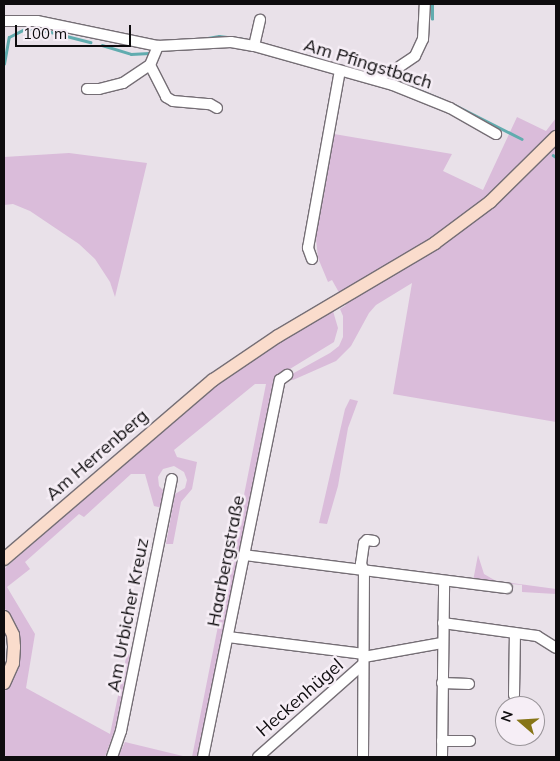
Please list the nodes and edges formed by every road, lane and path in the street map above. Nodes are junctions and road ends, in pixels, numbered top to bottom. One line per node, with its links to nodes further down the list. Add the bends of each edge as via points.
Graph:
1 (425, 4): 8 (street, via 423,39 415,56)
2 (260, 20): 5 (street)
3 (4, 21): 4 (street, Am Pfingstbach, via 37,21)
4 (158, 46): 5 (street, Am Pfingstbach, via 232,42); 6 (street)
5 (254, 46): 7 (street, Am Pfingstbach)
6 (150, 65): 9 (street, via 123,83); 10 (street, via 166,98 172,102 210,104)
7 (340, 71): 8 (street, Am Pfingstbach); 13 (street, via 308,248)
8 (374, 79): 11 (street, Am Pfingstbach, via 450,108)
9 (86, 90)
10 (217, 108)
11 (496, 134)
12 (556, 136): 18 (main road, Am Herrenberg, via 504,190 435,243 278,336 213,380)
13 (312, 260)
14 (287, 375): 17 (street, Haarbergstraße, via 280,380)
15 (172, 479): 35 (street, Am Urbicher Kreuz, via 121,731)
16 (374, 540): 19 (street, via 364,543 361,564)
17 (244, 556): 19 (street); 25 (street, Haarbergstraße)
18 (4, 559)
19 (364, 571): 20 (street); 28 (street)
20 (444, 581): 21 (street); 23 (street)
21 (507, 588)
22 (4, 617): 29 (main road, via 13,635 14,647 13,662)
23 (443, 623): 24 (street); 26 (street)
24 (515, 633): 27 (street, via 537,636); 32 (street)
25 (228, 637): 28 (street); 36 (street, Haarbergstraße)
26 (442, 643): 28 (street); 30 (street)
27 (556, 648)
28 (363, 659): 37 (street, Heckenhügel); 38 (street, Heckenhügel)
29 (4, 683)
30 (442, 683): 31 (street); 33 (street)
31 (469, 684)
32 (514, 695)
33 (442, 741): 34 (street); 39 (street)
34 (470, 741)
35 (112, 757)
36 (203, 757)
37 (258, 757)
38 (364, 757)
39 (442, 757)

